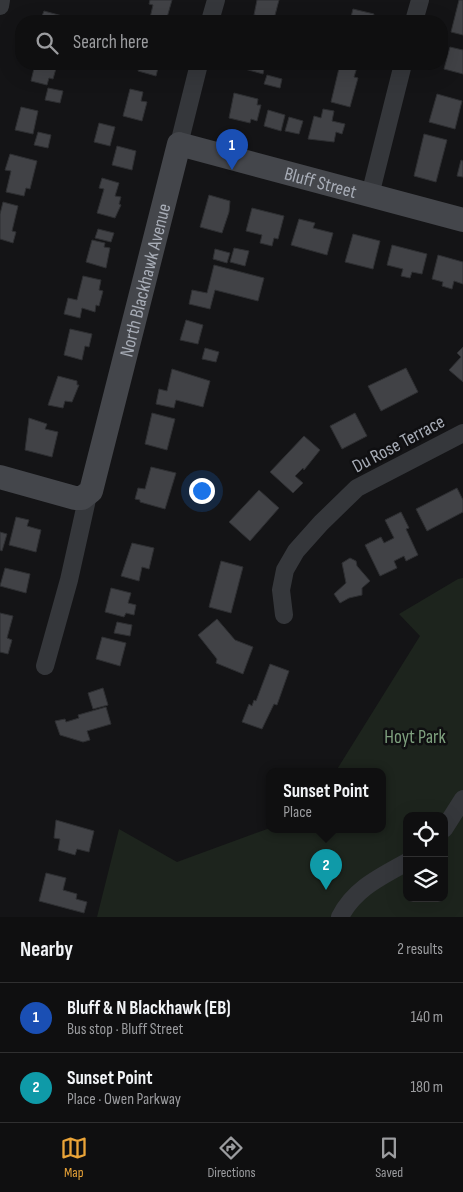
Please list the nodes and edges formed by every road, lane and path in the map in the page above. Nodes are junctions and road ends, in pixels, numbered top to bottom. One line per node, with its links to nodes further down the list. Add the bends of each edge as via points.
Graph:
1 (1, 0): 4 (street)
2 (216, 0): 5 (street)
3 (420, 0): 6 (street)
4 (0, 6)
5 (212, 15)
6 (416, 15)
7 (198, 70): 9 (street, North Blackhawk Avenue)
8 (401, 70): 10 (street)
9 (179, 144): 10 (street, Bluff Street); 14 (street, North Blackhawk Avenue)
10 (370, 195): 11 (street, Bluff Street)
11 (463, 220)
12 (463, 433): 15 (street, Du Rose Terrace, via 357,488 321,523 296,551 285,570 281,590)
13 (0, 477): 14 (street, via 75,498)
14 (88, 495): 16 (street, via 70,580)
15 (284, 615)
16 (45, 666)
17 (463, 799): 18 (street)
18 (448, 823)
19 (403, 864): 20 (street, via 362,887)
20 (340, 917)

